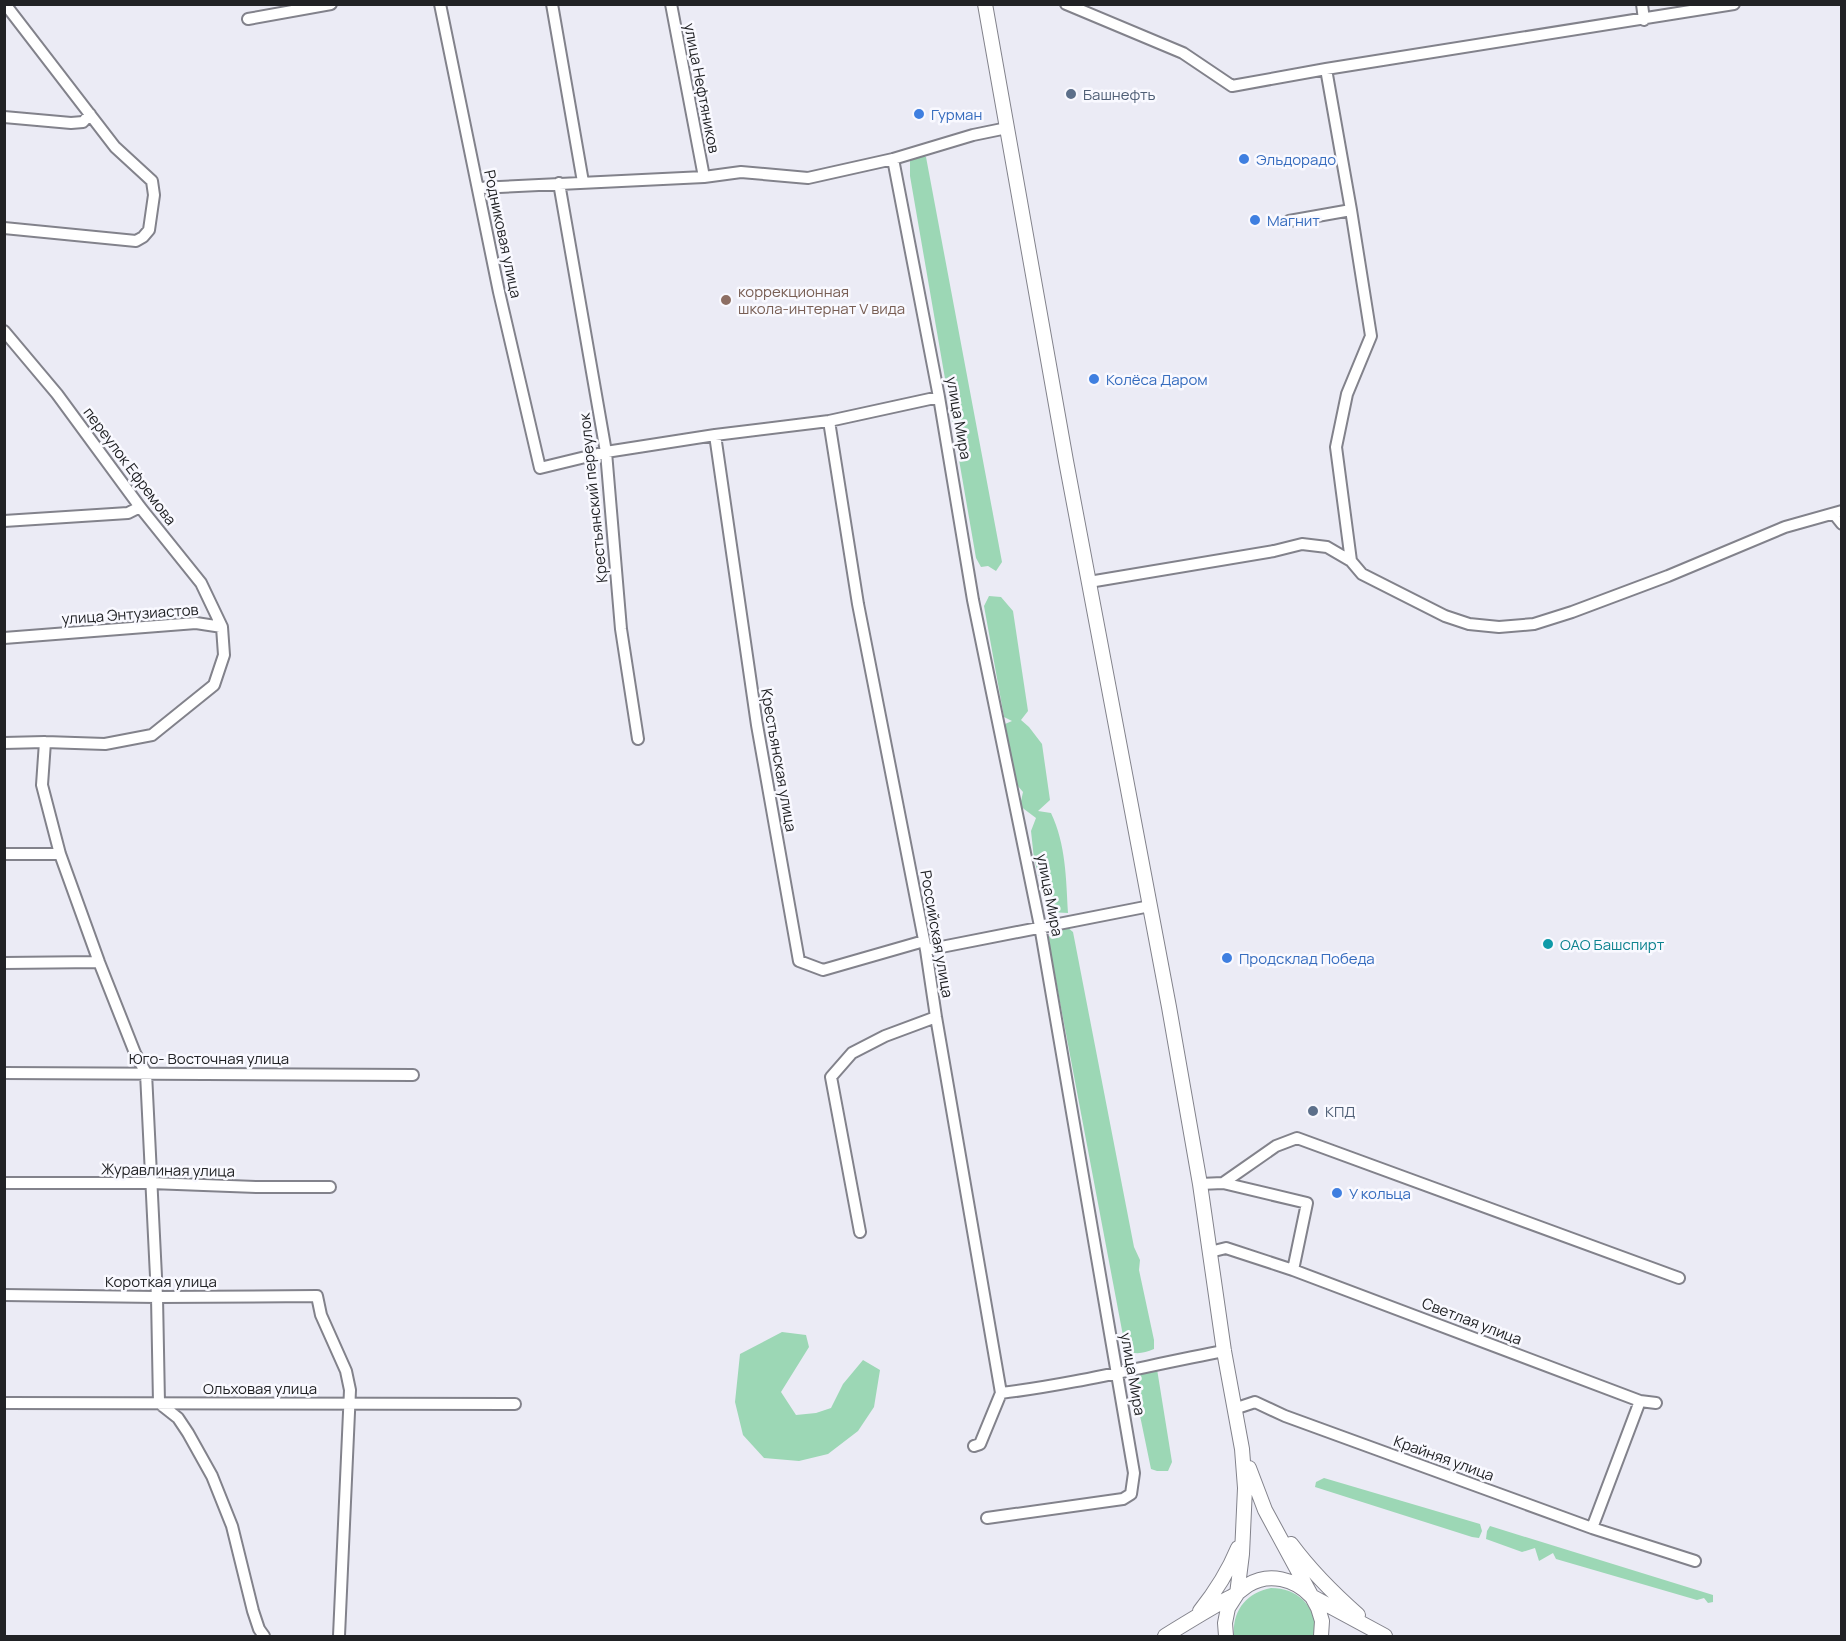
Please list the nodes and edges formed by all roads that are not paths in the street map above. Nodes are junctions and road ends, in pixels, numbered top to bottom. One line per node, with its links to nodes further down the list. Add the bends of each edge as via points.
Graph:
1 (5, 4): 13 (street)
2 (331, 4): 10 (street)
3 (440, 4): 20 (street, Родниковая улица)
4 (552, 4): 18 (street)
5 (671, 4): 17 (street, улица Нефтяников)
6 (985, 4): 15 (main road)
7 (1066, 4): 12 (street, via 1183,52 1232,86)
8 (1642, 4): 11 (street)
9 (1734, 4): 11 (street)
10 (248, 19)
11 (1644, 20): 12 (street)
12 (1326, 69): 21 (street)
13 (90, 114): 14 (street, via 83,122 71,123); 23 (street, via 115,147 152,181 149,230 136,241)
14 (4, 117)
15 (1007, 128): 16 (street); 34 (main road)
16 (893, 159): 17 (street, via 808,178 741,172); 25 (street, улица Мира)
17 (704, 177): 18 (street)
18 (583, 182): 19 (street)
19 (559, 183): 20 (street); 28 (street, Крестьянский переулок)
20 (478, 188): 28 (street, Родниковая улица, via 540,468)
21 (1352, 210): 22 (street); 33 (street, via 1371,336 1347,394 1336,447)
22 (1289, 221)
23 (4, 228)
24 (4, 331): 29 (street, переулок Ефремова, via 57,394)
25 (939, 397): 26 (street); 43 (street, улица Мира, via 973,600)
26 (829, 421): 27 (street); 44 (street, Российская улица, via 858,604)
27 (715, 435): 28 (street); 44 (street, Крестьянская улица, via 755,714 799,961 823,970)
28 (606, 452): 37 (street, Крестьянский переулок, via 621,629)
29 (140, 507): 31 (street, via 128,513); 35 (street, переулок Ефремова, via 201,583)
30 (1838, 512): 32 (street); 33 (street, via 1785,527 1668,576 1534,624 1499,627 1469,624 1445,616 1362,574)
31 (4, 521)
32 (1842, 524)
33 (1351, 561): 34 (street, via 1327,547 1302,544)
34 (1089, 582): 42 (main road)
35 (222, 627): 36 (street, улица Энтузиастов, via 196,623); 38 (street, via 224,656 214,685 152,735 105,744)
36 (4, 638)
37 (638, 739)
38 (45, 742): 39 (street); 41 (street, via 42,785)
39 (4, 743)
40 (4, 854): 41 (street)
41 (60, 854): 45 (street)
42 (1150, 906): 43 (street); 53 (main road)
43 (1040, 926): 44 (street); 63 (street, улица Мира)
44 (925, 945): 47 (street, Российская улица)
45 (99, 962): 46 (street); 49 (street)
46 (4, 963)
47 (936, 1017): 56 (street, via 852,1053 831,1077); 64 (street, Российская улица)
48 (4, 1073): 49 (street, Юго- Восточная улица)
49 (146, 1073): 50 (street, Юго- Восточная улица); 51 (street)
50 (413, 1075)
51 (151, 1183): 52 (street, Журавлиная улица); 55 (street, Журавлиная улица); 61 (street)
52 (4, 1184)
53 (1200, 1184): 54 (street); 57 (main road)
54 (1223, 1184): 58 (street, via 1306,1203); 59 (street, via 1276,1146 1297,1138)
55 (330, 1187)
56 (860, 1232)
57 (1210, 1252): 58 (street, Светлая улица, via 1226,1248); 62 (main road)
58 (1293, 1270): 65 (street, Светлая улица)
59 (1679, 1278)
60 (4, 1295): 61 (street, Короткая улица)
61 (157, 1297): 67 (street); 68 (street, Короткая улица, via 317,1296 321,1315 346,1371)
62 (1224, 1351): 63 (street); 71 (main road)
63 (1116, 1372): 64 (street); 76 (street, улица Мира, via 1134,1473 1131,1494 1123,1499)
64 (1001, 1394): 72 (street, via 980,1444)
65 (1640, 1401): 69 (street, Светлая улица); 77 (street)
66 (4, 1403): 67 (street, Ольховая улица)
67 (159, 1403): 68 (street, Ольховая улица); 83 (street, via 178,1418 212,1476 232,1526 253,1611)
68 (350, 1403): 70 (street, Ольховая улица); 84 (street)
69 (1656, 1403)
70 (515, 1404)
71 (1234, 1409): 73 (main road); 77 (street, Крайняя улица, via 1255,1402)
72 (974, 1446)
73 (1242, 1449): 74 (main road); 75 (main road)
74 (1264, 1510): 80 (main road); 82 (main road, via 1335,1595)
75 (1245, 1517): 79 (main road); 81 (main road, via 1228,1570)
76 (987, 1518)
77 (1592, 1528): 78 (street, Крайняя улица)
78 (1695, 1562)
79 (1237, 1594): 80 (main road, via 1263,1579 1278,1578 1292,1581); 81 (main road); 86 (main road, via 1228,1608)
80 (1311, 1596): 82 (main road); 87 (main road, via 1322,1621)
81 (1194, 1617): 85 (main road)
82 (1382, 1635)
83 (264, 1636)
84 (339, 1636)
85 (1165, 1636)
86 (1226, 1636)
87 (1321, 1636)

